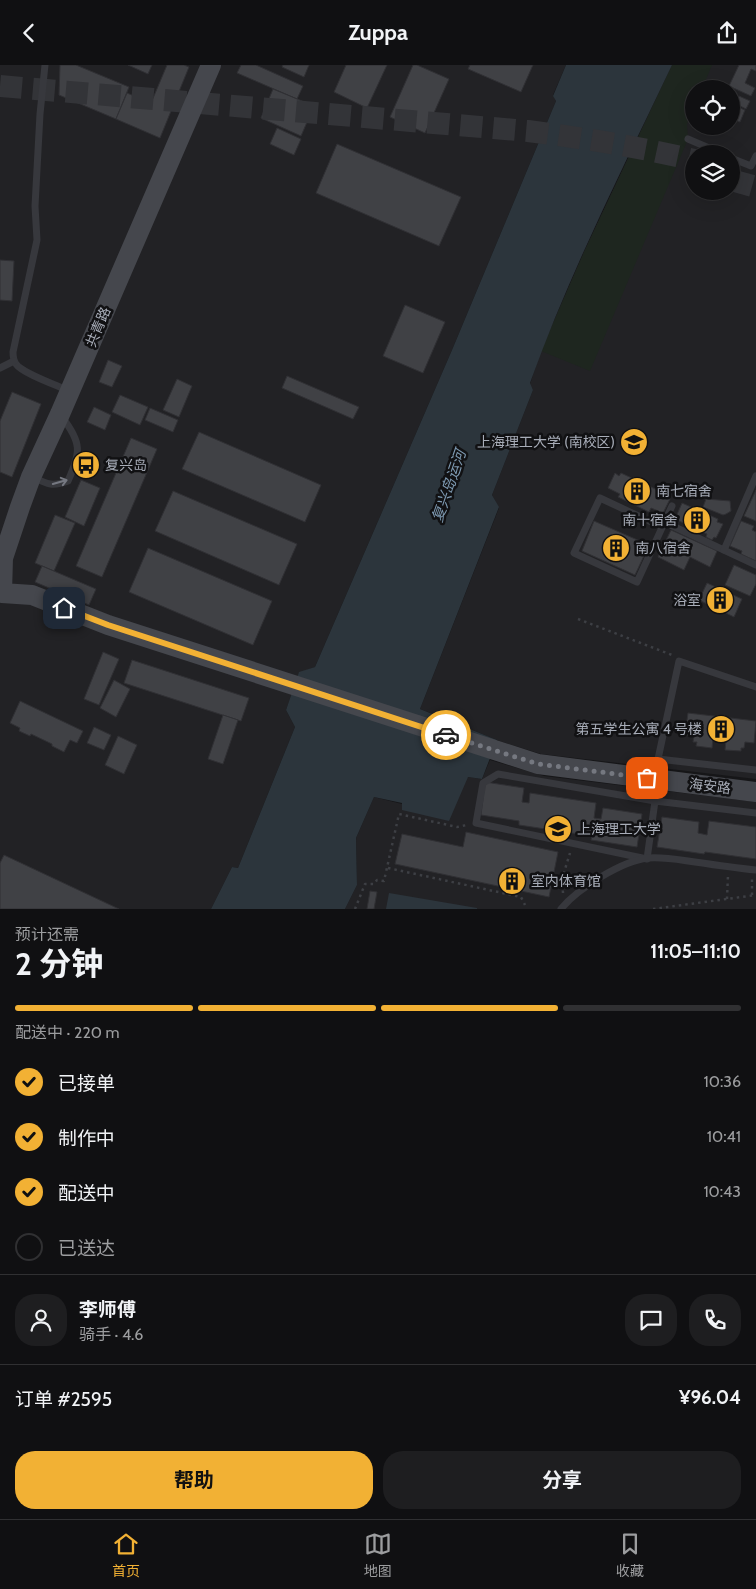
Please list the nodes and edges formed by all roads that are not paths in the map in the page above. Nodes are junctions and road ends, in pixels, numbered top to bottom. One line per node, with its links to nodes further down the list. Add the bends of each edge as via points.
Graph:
1 (45, 65): 7 (lane, via 35,206 37,240 12,352)
2 (211, 65): 9 (street, 共青路)
3 (688, 139): 4 (lane)
4 (702, 145)
5 (756, 156): 6 (lane, via 751,166)
6 (740, 161)
7 (14, 361): 8 (lane); 9 (lane, via 29,373)
8 (0, 368)
9 (70, 391): 10 (street, 共青路)
10 (60, 414): 12 (street, 共青路); 12 (lane, one-way to 10, via 49,485 68,481 78,450 72,430)
11 (756, 476): 15 (lane)
12 (31, 477): 17 (street, 共青路, via 3,558)
13 (672, 506): 14 (lane)
14 (663, 524): 14 (lane, via 637,582 574,553 600,498); 15 (lane)
15 (724, 550): 16 (lane)
16 (756, 565)
17 (1, 594): 20 (street, 海安路, via 32,595 108,625 518,759 556,767)
18 (756, 687): 19 (lane, via 678,661 658,759)
19 (756, 770)
20 (756, 791)
21 (655, 801): 22 (lane); 23 (lane); 23 (lane, via 498,775 483,783 476,823)
22 (756, 813)
23 (647, 859): 24 (lane); 25 (lane, via 593,882)
24 (754, 870)
25 (563, 907)

